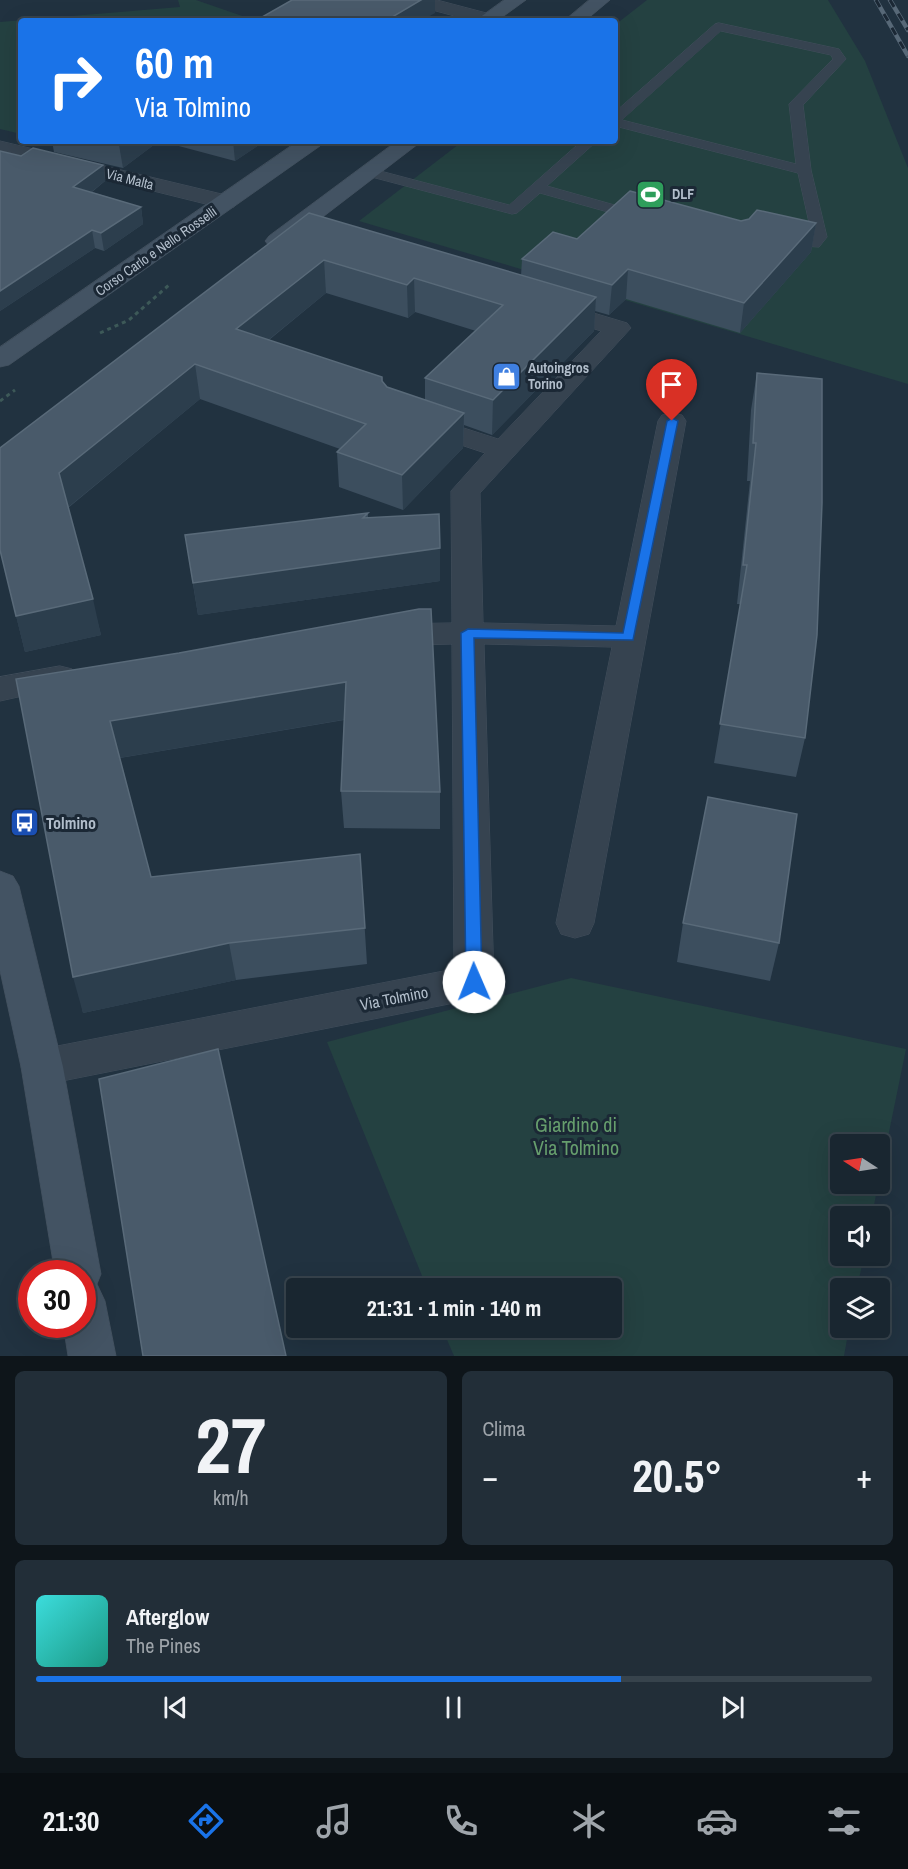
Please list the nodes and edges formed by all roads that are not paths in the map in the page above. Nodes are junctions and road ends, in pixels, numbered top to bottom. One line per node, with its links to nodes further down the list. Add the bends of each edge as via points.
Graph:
1 (416, 0): 4 (street)
2 (517, 0): 5 (street)
3 (601, 0): 6 (street)
4 (479, 18)
5 (489, 18)
6 (577, 18)
7 (618, 117): 13 (lane, via 719,27 835,52 840,59 796,104)
8 (618, 121): 13 (lane)
9 (308, 144): 16 (street, Corso Carlo e Nello Rosselli)
10 (407, 144): 14 (street)
11 (587, 144): 15 (lane)
12 (0, 147): 16 (street, Via Malta)
13 (804, 170): 19 (lane, via 820,237 814,244)
14 (369, 172): 15 (lane, via 512,210); 18 (street)
15 (537, 188): 17 (lane)
16 (226, 202): 23 (street, Corso Carlo e Nello Rosselli)
17 (648, 219)
18 (291, 230): 20 (street); 21 (street)
19 (768, 237)
20 (320, 239)
21 (254, 258)
22 (526, 300): 26 (street, via 618,328)
23 (0, 359)
24 (399, 414): 26 (street)
25 (672, 421): 29 (street)
26 (503, 450): 27 (street, via 465,492)
27 (468, 633): 28 (street); 29 (street); 34 (street, Via Tolmino, via 474,982)
28 (362, 635)
29 (629, 637): 33 (street)
30 (92, 670): 31 (street)
31 (0, 689)
32 (0, 886): 34 (street)
33 (575, 923)
34 (42, 1067): 35 (street)
35 (76, 1260)
36 (89, 1338): 37 (street)
37 (92, 1356)

